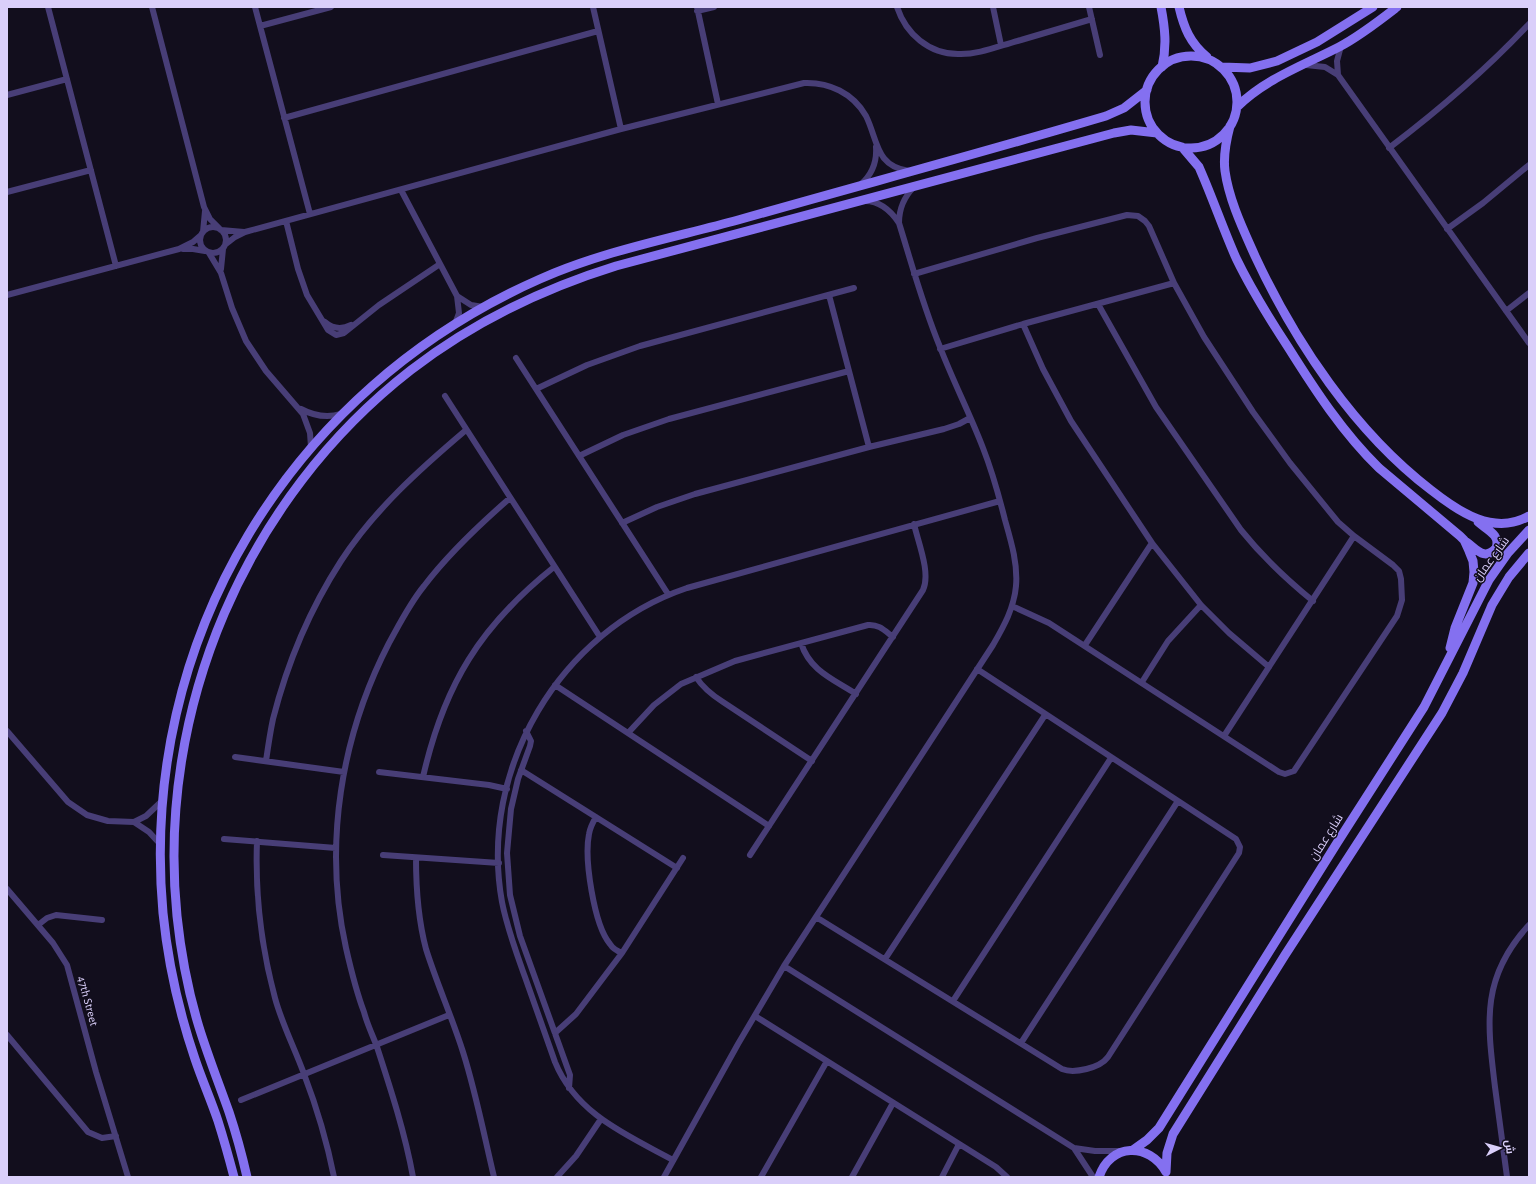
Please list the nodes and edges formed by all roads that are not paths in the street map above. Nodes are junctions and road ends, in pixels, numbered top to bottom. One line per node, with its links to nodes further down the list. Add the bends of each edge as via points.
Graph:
1 (48, 7): 27 (street)
2 (152, 7): 47 (street)
3 (255, 7): 17 (street)
4 (331, 7): 17 (street)
5 (592, 7): 18 (street)
6 (714, 7): 14 (street)
7 (897, 7): 19 (street, via 908,29 920,41 936,50 958,54)
8 (993, 7): 19 (street)
9 (1090, 7): 15 (street)
10 (1160, 7): 24 (street, via 1166,35)
11 (1179, 7): 22 (street, via 1189,38)
12 (1373, 7): 25 (street, via 1317,42 1277,61 1250,68)
13 (1397, 7): 20 (street)
14 (697, 9): 30 (street)
15 (1092, 19): 19 (street); 21 (street)
16 (1529, 24): 38 (street, via 1500,55 1459,92)
17 (260, 26): 32 (street)
18 (598, 31): 32 (street); 34 (street)
19 (1001, 45)
20 (1341, 46): 23 (street); 26 (street, via 1337,60)
21 (1100, 55)
22 (1210, 59): 24 (street, via 1184,56); 25 (street)
23 (1305, 65): 26 (street, via 1325,67); 31 (street, via 1264,85)
24 (1162, 67): 28 (street, via 1153,77)
25 (1222, 67): 31 (street, via 1233,81)
26 (1338, 75): 38 (street)
27 (67, 79): 29 (street); 40 (street)
28 (1147, 90): 35 (street, via 1146,108); 41 (street, via 1132,103 1115,112)
29 (7, 95)
30 (718, 104): 34 (street); 36 (street, via 793,84 825,84 844,93 860,107 870,126)
31 (1237, 107): 33 (street)
32 (284, 118): 48 (street)
33 (1230, 126): 37 (street, via 1221,137 1210,144 1196,148); 91 (street, via 1224,163 1231,194 1255,256 1293,327 1329,383 1384,448 1426,486)
34 (620, 129): 44 (street)
35 (1157, 133): 37 (street); 43 (street, via 1140,130 1122,131)
36 (876, 146): 41 (street, via 880,154 894,167); 42 (street, via 876,160 871,173)
37 (1182, 147): 96 (street, via 1199,167 1252,289 1305,374 1343,428 1366,456)
38 (1389, 148): 52 (street)
39 (1529, 165): 52 (street)
40 (91, 170): 45 (street); 59 (street)
41 (912, 172): 42 (street)
42 (858, 186): 69 (street, via 594,259 544,278)
43 (916, 186): 46 (street); 50 (street, via 903,202)
44 (401, 190): 48 (street); 58 (street)
45 (7, 192)
46 (862, 200): 50 (street, via 881,205 891,212); 84 (street, via 616,266 542,293 476,327 429,357 381,395)
47 (204, 207): 51 (street, via 210,219); 54 (street)
48 (310, 214): 49 (street)
49 (286, 221): 53 (street); 58 (street, via 307,295 321,318 336,329 356,323)
50 (899, 223): 61 (street)
51 (220, 229): 53 (street); 54 (street, via 208,228); 55 (street, via 226,238)
52 (1447, 229): 70 (street)
53 (245, 232): 55 (street)
54 (202, 234): 56 (street, via 189,245); 57 (street, via 201,246)
55 (224, 247): 57 (street, via 216,253); 60 (street)
56 (179, 249): 57 (street); 59 (street)
57 (208, 252): 60 (street)
58 (440, 264): 67 (street)
59 (116, 266): 65 (street)
60 (221, 272): 80 (street, via 246,341 266,371)
61 (914, 274): 62 (street, via 1037,238 1130,215 1141,218 1149,226); 74 (street)
62 (1174, 283): 68 (street); 95 (street, via 1204,337 1271,438 1338,522)
63 (854, 288): 66 (street)
64 (1529, 293): 70 (street)
65 (7, 295)
66 (829, 295): 76 (street); 77 (street, via 640,346 587,365)
67 (457, 296): 69 (street, via 466,303); 71 (street, via 459,313)
68 (1098, 304): 72 (street); 101 (street, via 1156,407 1241,530 1272,565)
69 (483, 307): 71 (street)
70 (1506, 310): 73 (street)
71 (455, 324): 79 (street, via 404,359)
72 (1023, 324): 74 (street); 97 (street, via 1043,369 1071,421)
73 (1529, 342)
74 (940, 349): 82 (street)
75 (516, 358): 77 (street)
76 (849, 371): 86 (street); 87 (street, via 669,419 623,435)
77 (536, 389): 87 (street)
78 (445, 396): 83 (street)
79 (356, 400): 81 (street); 84 (street, via 354,407 336,426 336,432)
80 (300, 408): 81 (street, via 317,415); 85 (street, via 309,426)
81 (341, 414): 85 (street)
82 (970, 418): 86 (street, via 944,429); 89 (street, via 992,472)
83 (466, 430): 88 (street); 122 (street, via 389,500 341,560 313,610 282,687)
84 (341, 434): 173 (street, via 285,503 264,535 236,587 215,636 198,686 185,740 179,780 174,869 183,959 198,1026 229,1113)
85 (311, 447): 129 (street, via 252,528 232,563 209,613 180,700 169,752)
86 (869, 447): 92 (street, via 694,494)
87 (579, 456): 92 (street)
88 (510, 498): 99 (street); 125 (street, via 450,554 409,607 366,695 355,725)
89 (1000, 501): 93 (street); 103 (street, via 1016,564)
90 (1529, 516): 91 (street, via 1515,523 1500,524)
91 (1471, 517): 96 (street, via 1495,536 1497,547 1492,553 1482,554)
92 (622, 523): 100 (street)
93 (914, 524): 100 (street); 105 (street, via 926,572 926,584)
94 (1529, 530): 108 (street, شارع عمان, via 1489,580)
95 (1354, 536): 101 (street); 119 (street, via 1399,571 1402,600 1397,616 1294,771 1285,774 1279,772)
96 (1464, 540): 108 (street, via 1473,561 1473,583 1455,628)
97 (1152, 543): 102 (street); 107 (street)
98 (1529, 553): 170 (street, via 1509,577 1492,605 1463,673 1442,712 1285,954 1173,1134 1167,1152)
99 (554, 567): 104 (street); 127 (street, via 512,605 465,665 444,708)
100 (668, 594): 104 (street)
101 (1313, 600): 109 (street)
102 (1201, 605): 109 (street); 112 (street, via 1168,641)
103 (1012, 606): 107 (street, via 1049,623); 110 (street, via 1006,622)
104 (600, 637): 113 (street, via 578,657)
105 (893, 637): 106 (street, via 881,627 872,625); 114 (street)
106 (801, 643): 111 (street, via 735,661); 114 (street, via 811,664)
107 (1085, 645): 112 (street)
108 (1447, 663): 168 (street, شارع عمان, via 1424,707 1332,849 1159,1128 1147,1140)
109 (1269, 667): 119 (street)
110 (977, 669): 115 (street); 145 (street)
111 (696, 677): 118 (street, via 667,694); 123 (street, via 701,685 723,702)
112 (1142, 682): 119 (street)
113 (555, 685): 117 (street); 118 (street)
114 (856, 694): 123 (street)
115 (1045, 715): 121 (street); 150 (street)
116 (7, 731): 132 (street, via 74,808 101,820)
117 (526, 731): 124 (street, via 531,741); 128 (street)
118 (628, 734): 133 (street)
119 (1224, 736)
120 (235, 757): 122 (street)
121 (1111, 758): 130 (street); 152 (street)
122 (266, 761): 125 (street)
123 (812, 761): 133 (street)
124 (521, 770): 131 (street); 155 (street, via 514,796 508,839 509,888 520,936)
125 (344, 772): 137 (street)
126 (379, 772): 127 (street)
127 (423, 777): 128 (street, via 485,784)
128 (507, 790): 142 (street, via 500,826)
129 (163, 800): 132 (street, via 146,816); 136 (street)
130 (1178, 801): 157 (street); 157 (street, via 1236,839 1240,844 1240,850 1108,1057 1098,1065 1069,1071)
131 (596, 817): 143 (street); 149 (street, via 589,833 588,845 591,888 604,936 614,949)
132 (134, 822): 136 (street, via 149,832)
133 (769, 826): 139 (street)
134 (224, 839): 135 (street)
135 (257, 841): 137 (street); 160 (street, via 259,920 266,960 275,999)
136 (161, 845): 172 (street, via 164,915 174,984 190,1044 217,1118)
137 (336, 848): 158 (street, via 345,946)
138 (383, 855): 140 (street)
139 (750, 855)
140 (416, 858): 142 (street); 153 (street, via 416,886 426,947)
141 (683, 858): 143 (street)
142 (499, 864): 161 (street, via 502,901 511,938 555,1062)
143 (677, 868): 149 (street)
144 (7, 889): 147 (street, 47th Street)
145 (816, 917): 150 (street); 151 (street)
146 (102, 920): 147 (street, via 56,915)
147 (38, 925): 165 (street, 47th Street, via 67,965)
148 (1529, 925): 185 (street, via 1511,947 1500,968 1489,1010 1491,1051)
149 (622, 953): 155 (street, via 576,1014)
150 (885, 959): 152 (street)
151 (784, 966): 154 (street); 167 (street)
152 (953, 1001): 157 (street)
153 (449, 1015): 158 (street); 176 (street, via 472,1083)
154 (755, 1016): 159 (street); 169 (street)
155 (555, 1033): 161 (street, via 570,1075)
156 (7, 1035): 165 (street, via 88,1132 102,1138)
157 (1021, 1043)
158 (376, 1045): 160 (street); 175 (street, via 390,1087)
159 (827, 1061): 163 (street); 179 (street)
160 (304, 1074): 162 (street); 174 (street)
161 (569, 1088): 164 (street)
162 (241, 1100)
163 (893, 1103): 166 (street); 180 (street)
164 (601, 1119): 169 (street); 177 (street, via 576,1156)
165 (116, 1136): 171 (street, 47th Street)
166 (960, 1144): 181 (street); 182 (street)
167 (1074, 1148): 168 (street, via 1106,1152); 183 (street)
168 (1130, 1150): 170 (street, via 1141,1151 1156,1158); 184 (street, شارع عمان, via 1111,1158)
169 (673, 1160): 178 (street)
170 (1167, 1175)
171 (128, 1177)
172 (234, 1177)
173 (247, 1177)
174 (334, 1177)
175 (413, 1177)
176 (494, 1177)
177 (557, 1177)
178 (664, 1177)
179 (761, 1177)
180 (852, 1177)
181 (942, 1177)
182 (1007, 1177)
183 (1093, 1177)
184 (1099, 1177)
185 (1507, 1177)

